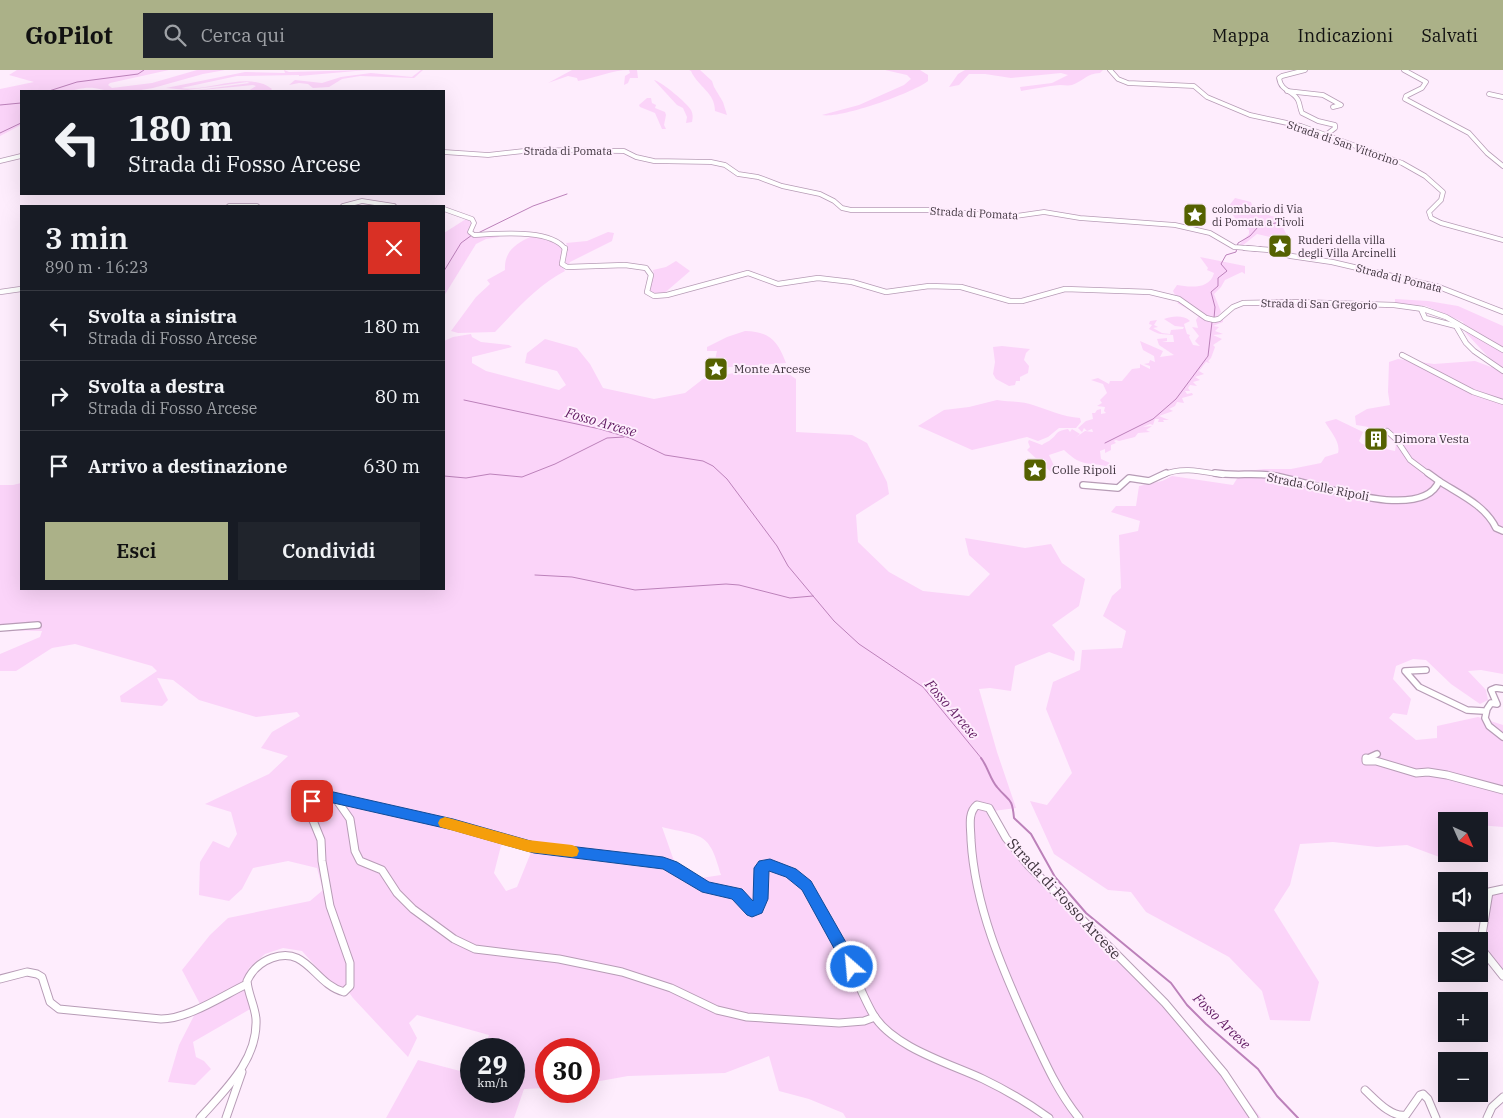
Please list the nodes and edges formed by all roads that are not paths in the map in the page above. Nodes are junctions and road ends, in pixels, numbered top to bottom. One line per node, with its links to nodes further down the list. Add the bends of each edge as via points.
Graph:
1 (1110, 70): 8 (street, Strada di San Vittorino, via 1128,84 1194,86 1207,97 1250,115)
2 (1305, 70): 4 (street, via 1280,77 1280,85)
3 (1404, 70): 12 (street, via 1426,82 1423,88 1405,99 1469,134)
4 (1285, 91): 7 (street, via 1314,93 1341,105); 8 (street, via 1298,100 1302,113 1335,125)
5 (1489, 94): 6 (street)
6 (1503, 97)
7 (1333, 108)
8 (1326, 135): 16 (street, Strada di San Vittorino, via 1406,165 1429,179 1443,192 1441,200 1429,213 1434,220)
9 (445, 152): 20 (street, Strada di Pomata, via 488,155 533,150 624,151 653,161 726,165 739,174 758,176 782,186 821,194 851,210 934,210 1007,217 1044,212 1172,225 1206,231 1234,247 1329,261 1437,286)
10 (20, 156): 11 (street)
11 (0, 162)
12 (1503, 166)
13 (345, 205): 14 (street, via 367,200)
14 (390, 205)
15 (445, 209): 19 (street, Strada di San Gregorio, via 472,219 470,232 473,235 519,231 560,242 565,247 562,263 566,267 627,265 646,268 651,275 647,292 654,296 667,296 750,274 778,284 817,278 851,282 886,292 929,286 961,287 1010,302 1067,289 1148,291 1181,300 1214,320 1245,303 1388,305)
16 (1503, 240)
17 (20, 289): 18 (street)
18 (0, 292)
19 (1421, 309): 21 (street, Strada di San Gregorio, via 1454,320); 23 (street, via 1422,315 1429,320 1456,326 1470,347)
20 (1503, 312)
21 (1503, 350)
22 (1402, 356): 24 (street, via 1473,392)
23 (1503, 371)
24 (1503, 402)
25 (1387, 431): 26 (street, via 1410,460)
26 (1439, 481): 27 (street, Strada Colle Ripoli, via 1429,495 1406,501 1371,498 1276,476 1228,476 1194,470 1169,472 1149,481 1129,478 1116,488); 28 (street, via 1484,511 1496,528)
27 (1082, 485)
28 (1503, 531)
29 (38, 625): 30 (street)
30 (0, 628)
31 (1426, 670): 33 (street, via 1405,671 1419,687 1466,710)
32 (1503, 689): 33 (street, via 1491,690 1497,704 1491,703)
33 (1483, 711): 34 (street, via 1489,726)
34 (1503, 737)
35 (1377, 754): 36 (street, via 1366,758 1366,761 1416,773 1447,775)
36 (1503, 790)
37 (334, 797): 41 (street, via 316,799 310,805 310,811 321,840 330,906 350,963 350,988 339,991 304,961 284,954 259,965 250,974); 42 (street, via 350,819 359,860 380,869 412,909 472,948 498,954 571,961 622,972 671,988 717,1010 752,1018 843,1023 867,1021); 42 (street, via 534,848 665,864 702,886 736,894 752,910 757,908 761,899 763,866 768,864 784,870 800,879 814,896 824,919 842,946)
38 (1503, 888): 39 (street, via 1489,892 1480,947)
39 (1503, 976)
40 (0, 979): 41 (street, via 33,971 43,978 50,1002 59,1009 164,1020 184,1015)
41 (247, 984): 43 (street, via 256,1025)
42 (874, 1017): 48 (street, via 887,1030 917,1049 1012,1093)
43 (245, 1066): 46 (street); 47 (street)
44 (1365, 1090): 51 (street, via 1386,1109 1401,1116 1406,1115 1423,1094)
45 (1503, 1097): 52 (street, via 1492,1107)
46 (200, 1118)
47 (226, 1118)
48 (1049, 1118)
49 (1078, 1118): 50 (street, Strada di Fosso Arcese, via 1064,1101 1047,1067 988,932 972,852 970,818 972,809 977,805 989,808 1006,838 1028,865 1165,1003 1228,1078)
50 (1254, 1118)
51 (1436, 1118)
52 (1487, 1118)

